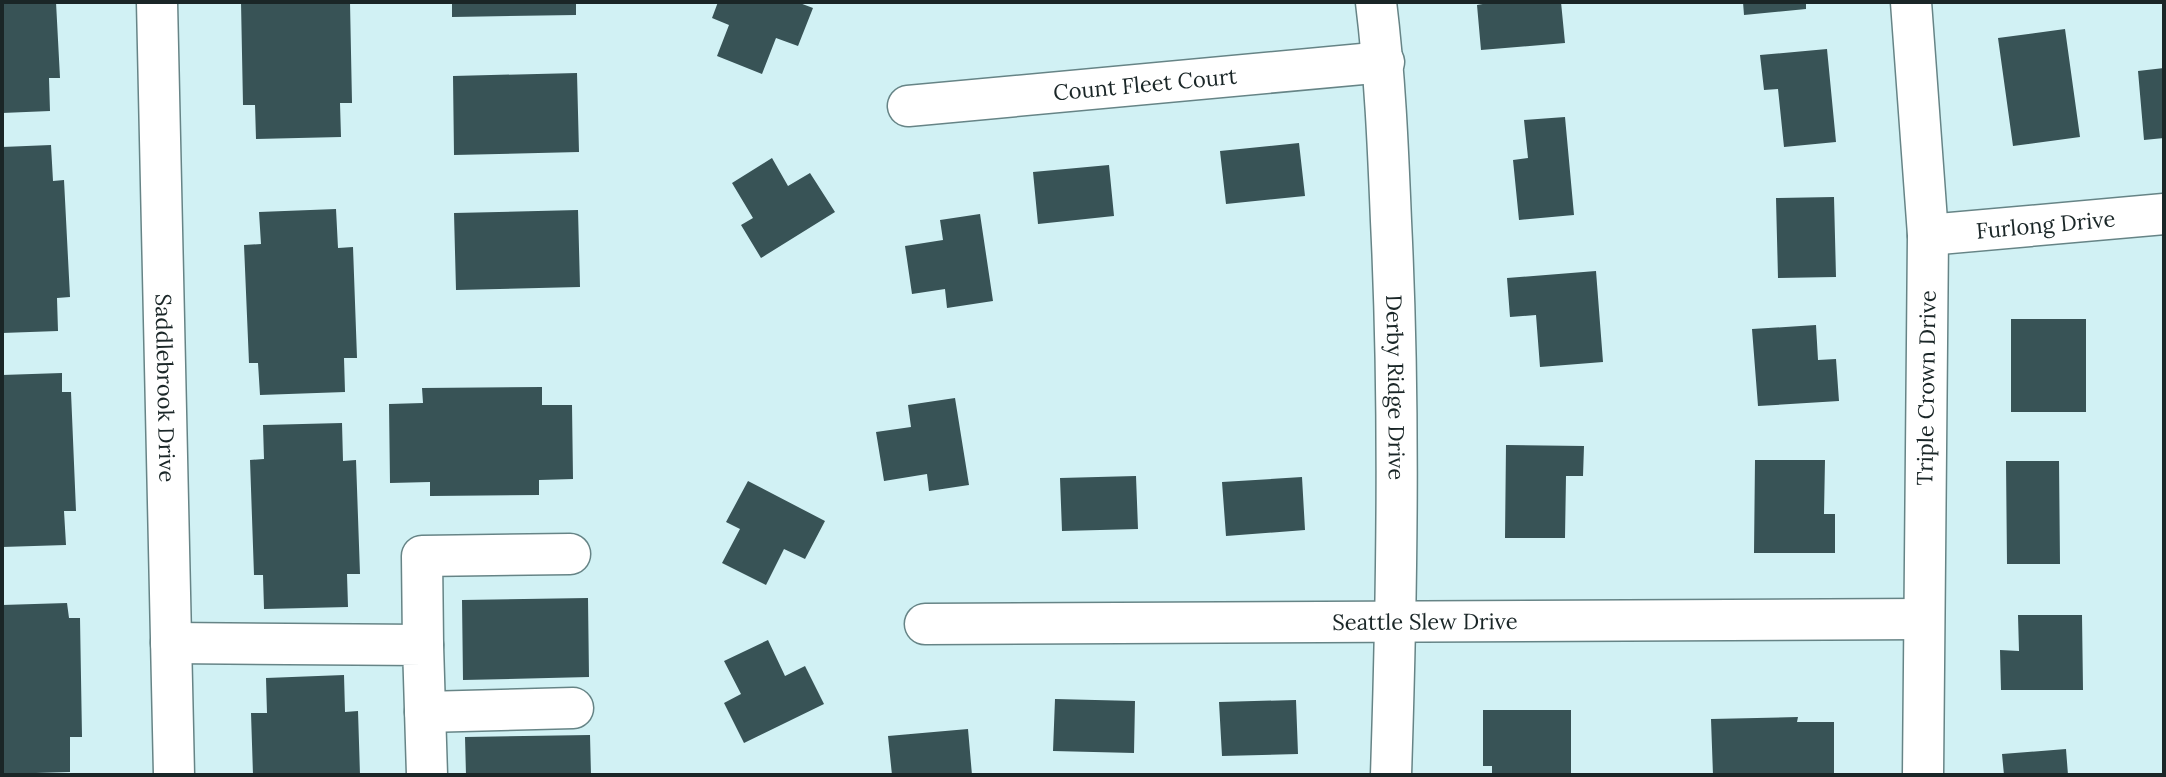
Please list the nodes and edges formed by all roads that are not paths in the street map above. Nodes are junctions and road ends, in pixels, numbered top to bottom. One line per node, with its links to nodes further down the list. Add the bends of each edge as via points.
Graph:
1 (157, 2): 12 (street, Saddlebrook Drive)
2 (1376, 2): 4 (street, Derby Ridge Drive)
3 (1911, 2): 7 (street, Triple Crown Drive)
4 (1384, 62): 5 (street, Count Fleet Court); 10 (street, Derby Ridge Drive, via 1397,337)
5 (908, 106)
6 (2164, 214): 7 (street, Furlong Drive)
7 (1928, 235): 9 (street, Triple Crown Drive)
8 (570, 554): 13 (street, via 422,556)
9 (1923, 619): 10 (street, Seattle Slew Drive); 19 (street, Triple Crown Drive)
10 (1396, 622): 11 (street, Seattle Slew Drive); 18 (street, Derby Ridge Drive)
11 (925, 624)
12 (171, 643): 13 (street); 16 (street, Saddlebrook Drive)
13 (423, 645): 15 (street)
14 (573, 708): 15 (street)
15 (425, 712): 17 (street)
16 (174, 775)
17 (427, 775)
18 (1391, 775)
19 (1923, 775)

